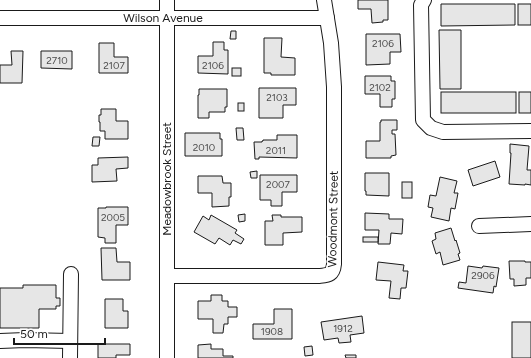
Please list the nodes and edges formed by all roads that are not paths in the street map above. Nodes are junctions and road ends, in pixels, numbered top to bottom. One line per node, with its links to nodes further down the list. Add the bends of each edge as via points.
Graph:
1 (167, 0): 5 (street, Meadowbrook Street)
2 (324, 0): 6 (street, Woodmont Street)
3 (424, 0): 7 (street, via 421,5 423,120 431,128 443,132)
4 (0, 18): 5 (street, Wilson Avenue)
5 (167, 18): 6 (street, Wilson Avenue); 11 (street, Meadowbrook Street)
6 (327, 18): 11 (street, Woodmont Street, via 334,87 332,273 319,276)
7 (531, 131)
8 (531, 224): 9 (street)
9 (479, 226)
10 (71, 274): 13 (street)
11 (167, 276): 15 (street, Meadowbrook Street)
12 (0, 341): 13 (street)
13 (70, 341): 14 (street)
14 (70, 358)
15 (167, 358)

